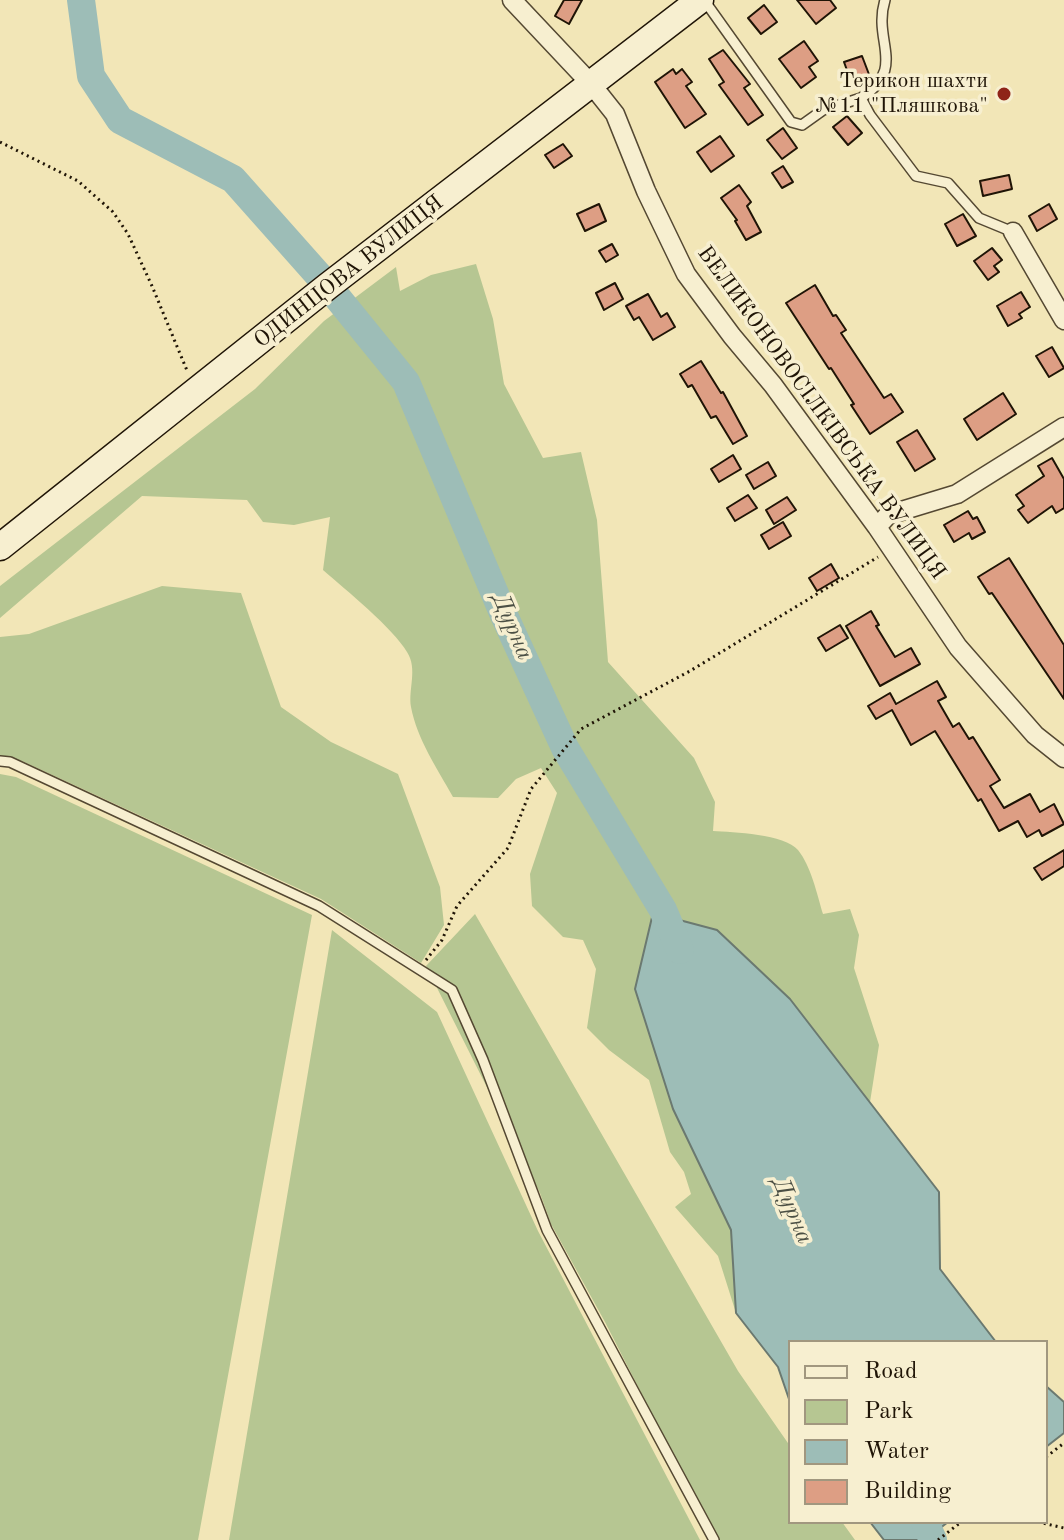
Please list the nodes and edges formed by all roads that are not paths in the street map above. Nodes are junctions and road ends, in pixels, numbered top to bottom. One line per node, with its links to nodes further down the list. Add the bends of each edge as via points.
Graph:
1 (512, 0): 4 (street, ВЕЛИКОНОВОСІЛКІВСЬКА ВУЛИЦЯ)
2 (702, 0): 4 (main road, ОДИНЦОВА ВУЛИЦЯ); 5 (lane, via 791,122 802,125 823,110)
3 (885, 0): 5 (lane, via 885,74)
4 (592, 85): 9 (street, ВЕЛИКОНОВОСІЛКІВСЬКА ВУЛИЦЯ, via 615,114 686,274); 10 (main road, ОДИНЦОВА ВУЛИЦЯ)
5 (861, 98): 6 (lane, via 916,176 948,183 979,218)
6 (1013, 232): 7 (street)
7 (1064, 320)
8 (1064, 427): 9 (street, via 957,494 888,515)
9 (877, 527): 11 (street, ВЕЛИКОНОВОСІЛКІВСЬКА ВУЛИЦЯ, via 958,647 1035,735)
10 (0, 547)
11 (1064, 758)
12 (0, 761): 13 (lane, via 319,906 452,990 547,1230)
13 (714, 1540)

